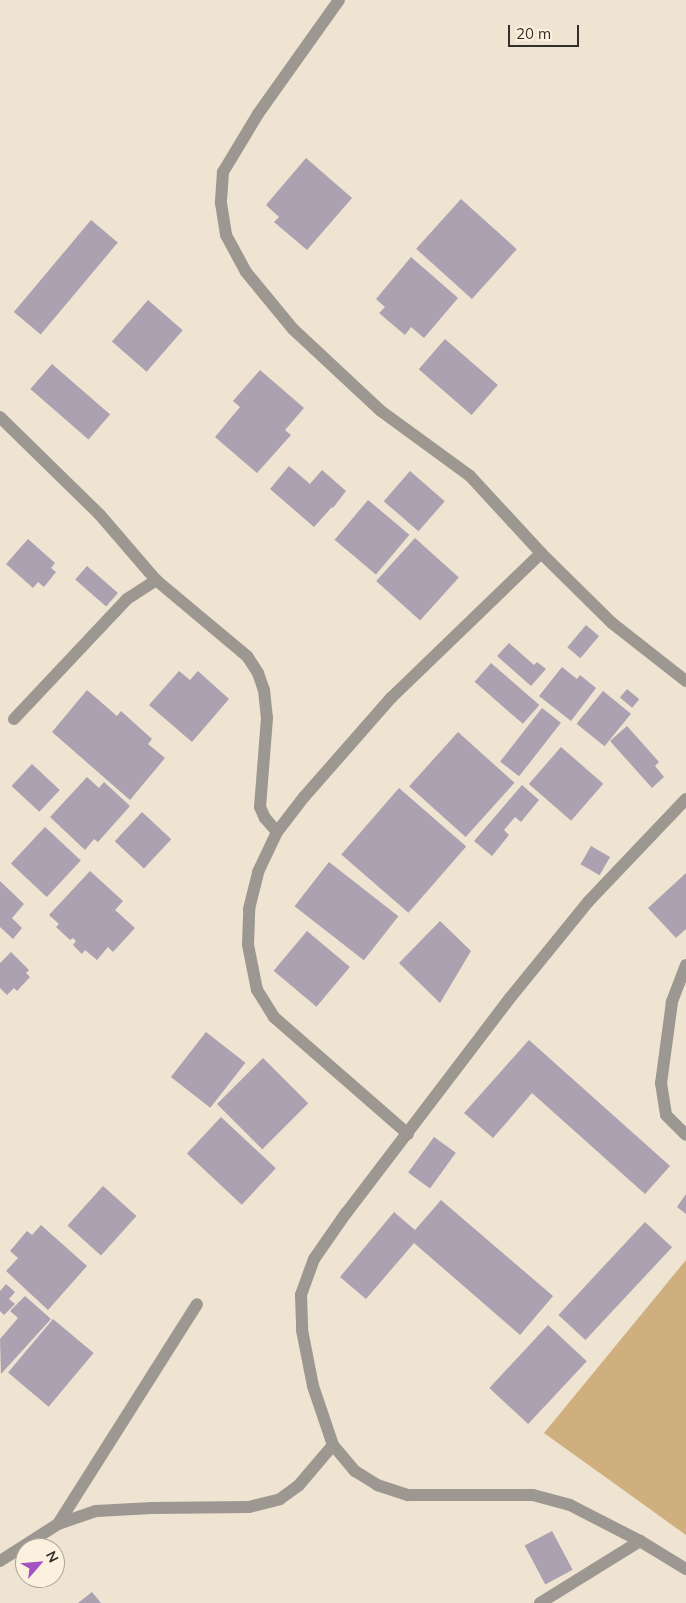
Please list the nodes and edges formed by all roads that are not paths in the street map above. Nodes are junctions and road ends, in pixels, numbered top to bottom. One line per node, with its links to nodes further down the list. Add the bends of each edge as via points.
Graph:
1 (339, 0): 3 (street, via 258,114 223,172 221,203 226,235 246,272 293,329 381,412 470,476)
2 (0, 417): 4 (street, via 100,515)
3 (541, 553): 5 (street, via 612,623); 8 (street, via 391,698)
4 (156, 580): 6 (street, via 127,599); 8 (street, via 247,656 258,673 264,690 267,718 260,807)
5 (686, 680)
6 (14, 719)
7 (686, 799): 10 (street, via 588,902 510,998)
8 (277, 832): 10 (street, via 258,872 249,909 248,946 257,990 274,1017 298,1040)
9 (686, 965): 11 (street, via 672,1002 661,1083 666,1115)
10 (408, 1134): 13 (street, via 314,1259 301,1295 302,1330 313,1386)
11 (686, 1135)
12 (197, 1304): 14 (street)
13 (333, 1445): 14 (street, via 300,1485 280,1499 249,1508 152,1508 96,1512); 15 (street, via 355,1471 377,1485 408,1495 533,1495 570,1505)
14 (58, 1524): 16 (street)
15 (640, 1541): 17 (street); 18 (street)
16 (0, 1561)
17 (686, 1569)
18 (540, 1603)

